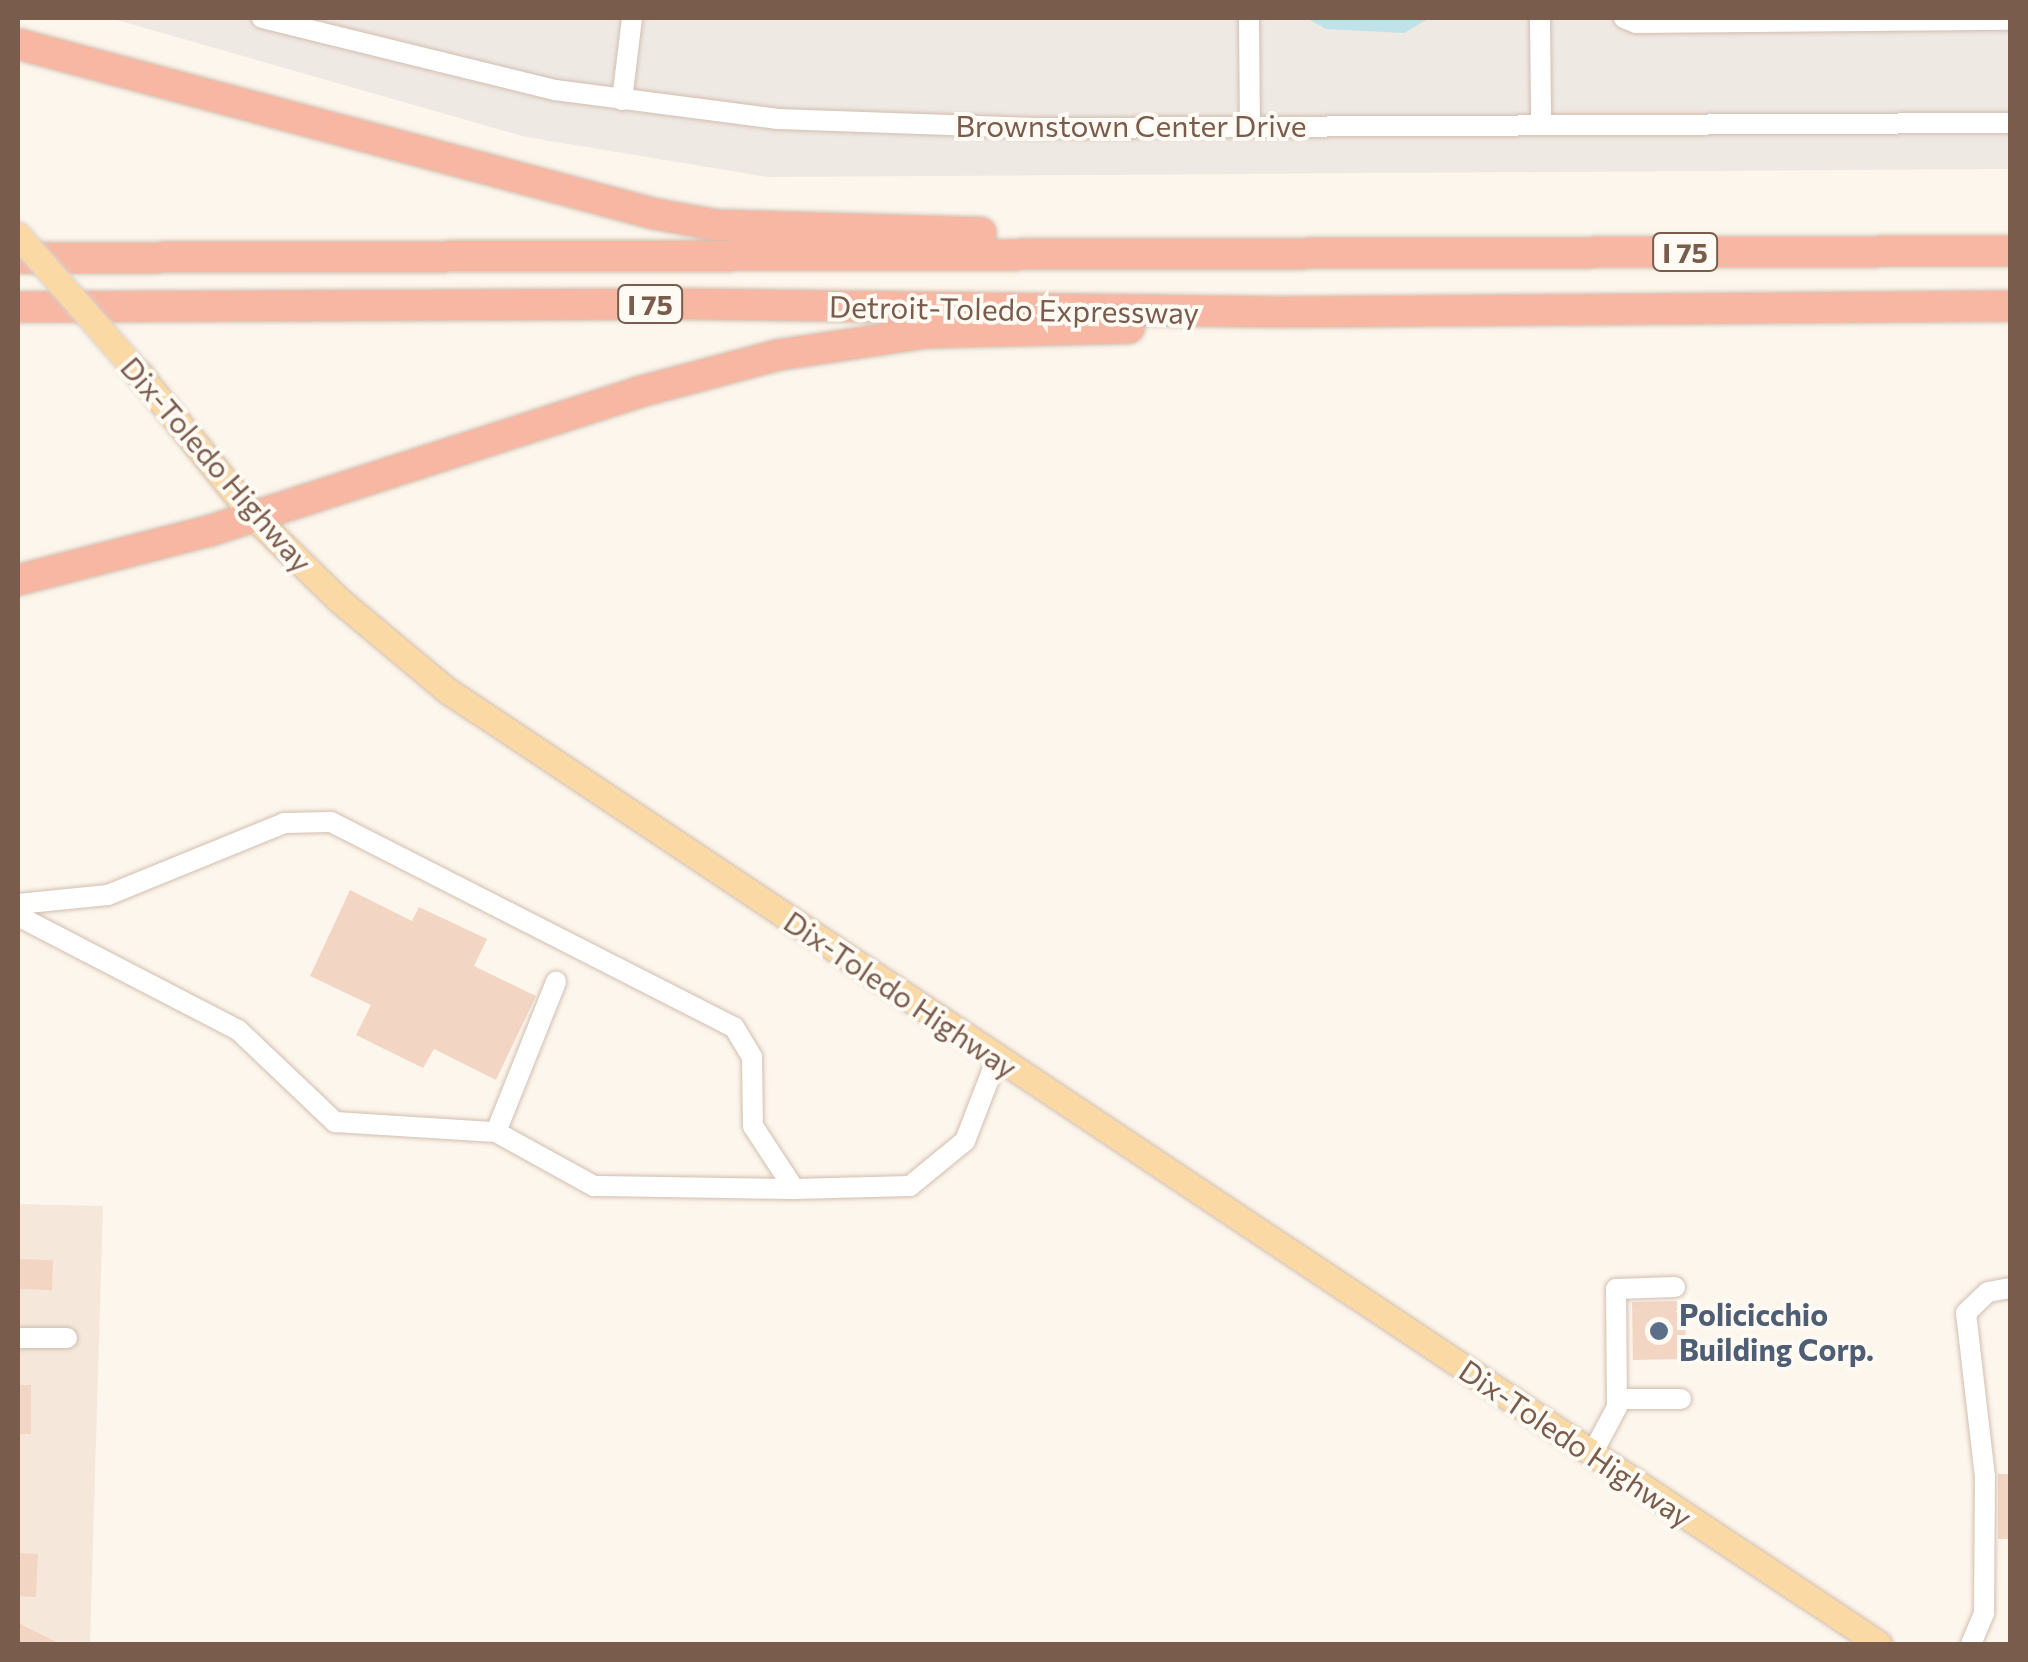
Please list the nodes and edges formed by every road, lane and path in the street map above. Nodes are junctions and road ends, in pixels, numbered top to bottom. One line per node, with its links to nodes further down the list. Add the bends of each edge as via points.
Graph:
1 (262, 18): 7 (street, Brownstown Center Drive)
2 (632, 18): 9 (street)
3 (1250, 18): 12 (street)
4 (1540, 18): 10 (street)
5 (1624, 18): 6 (street)
6 (2010, 20)
7 (332, 27): 9 (street, Brownstown Center Drive, via 438,65)
8 (18, 44): 15 (highway, via 486,171 716,225 1116,236)
9 (622, 100): 12 (street, Brownstown Center Drive, via 882,124)
10 (1541, 122): 11 (street, Brownstown Center Drive); 12 (street, Brownstown Center Drive)
11 (2010, 122)
12 (1250, 125)
13 (18, 235): 20 (main road, Dix-Toledo Highway, bridge)
14 (2010, 251): 15 (highway, Detroit-Toledo Expressway / I 75)
15 (1230, 252): 16 (highway, Detroit-Toledo Expressway / I 75)
16 (18, 258)
17 (2010, 306): 19 (highway, Detroit-Toledo Expressway / I 75)
18 (18, 307): 19 (highway, Detroit-Toledo Expressway / I 75, via 690,304)
19 (1282, 312): 20 (highway, via 1237,322 925,333 796,352 640,392)
20 (254, 517): 21 (highway); 25 (main road, Dix-Toledo Highway, via 339,600 448,691)
21 (18, 580)
22 (18, 904): 27 (street, via 108,894 284,823 331,822 712,1010 734,1027 752,1057 753,1126)
23 (18, 916): 26 (street, via 238,1030 335,1122)
24 (556, 982): 26 (street)
25 (997, 1058): 27 (street, via 965,1141 910,1186); 34 (main road, Dix-Toledo Highway)
26 (496, 1132): 27 (street, via 594,1186)
27 (794, 1190)
28 (1675, 1287): 33 (street, via 1616,1289)
29 (2010, 1288): 36 (street, via 1988,1292 1966,1313 1985,1477 1984,1613)
30 (18, 1338): 31 (street)
31 (67, 1338)
32 (1681, 1398): 33 (street)
33 (1617, 1399): 34 (street)
34 (1592, 1454): 35 (main road, Dix-Toledo Highway)
35 (1879, 1644)
36 (1971, 1644)

